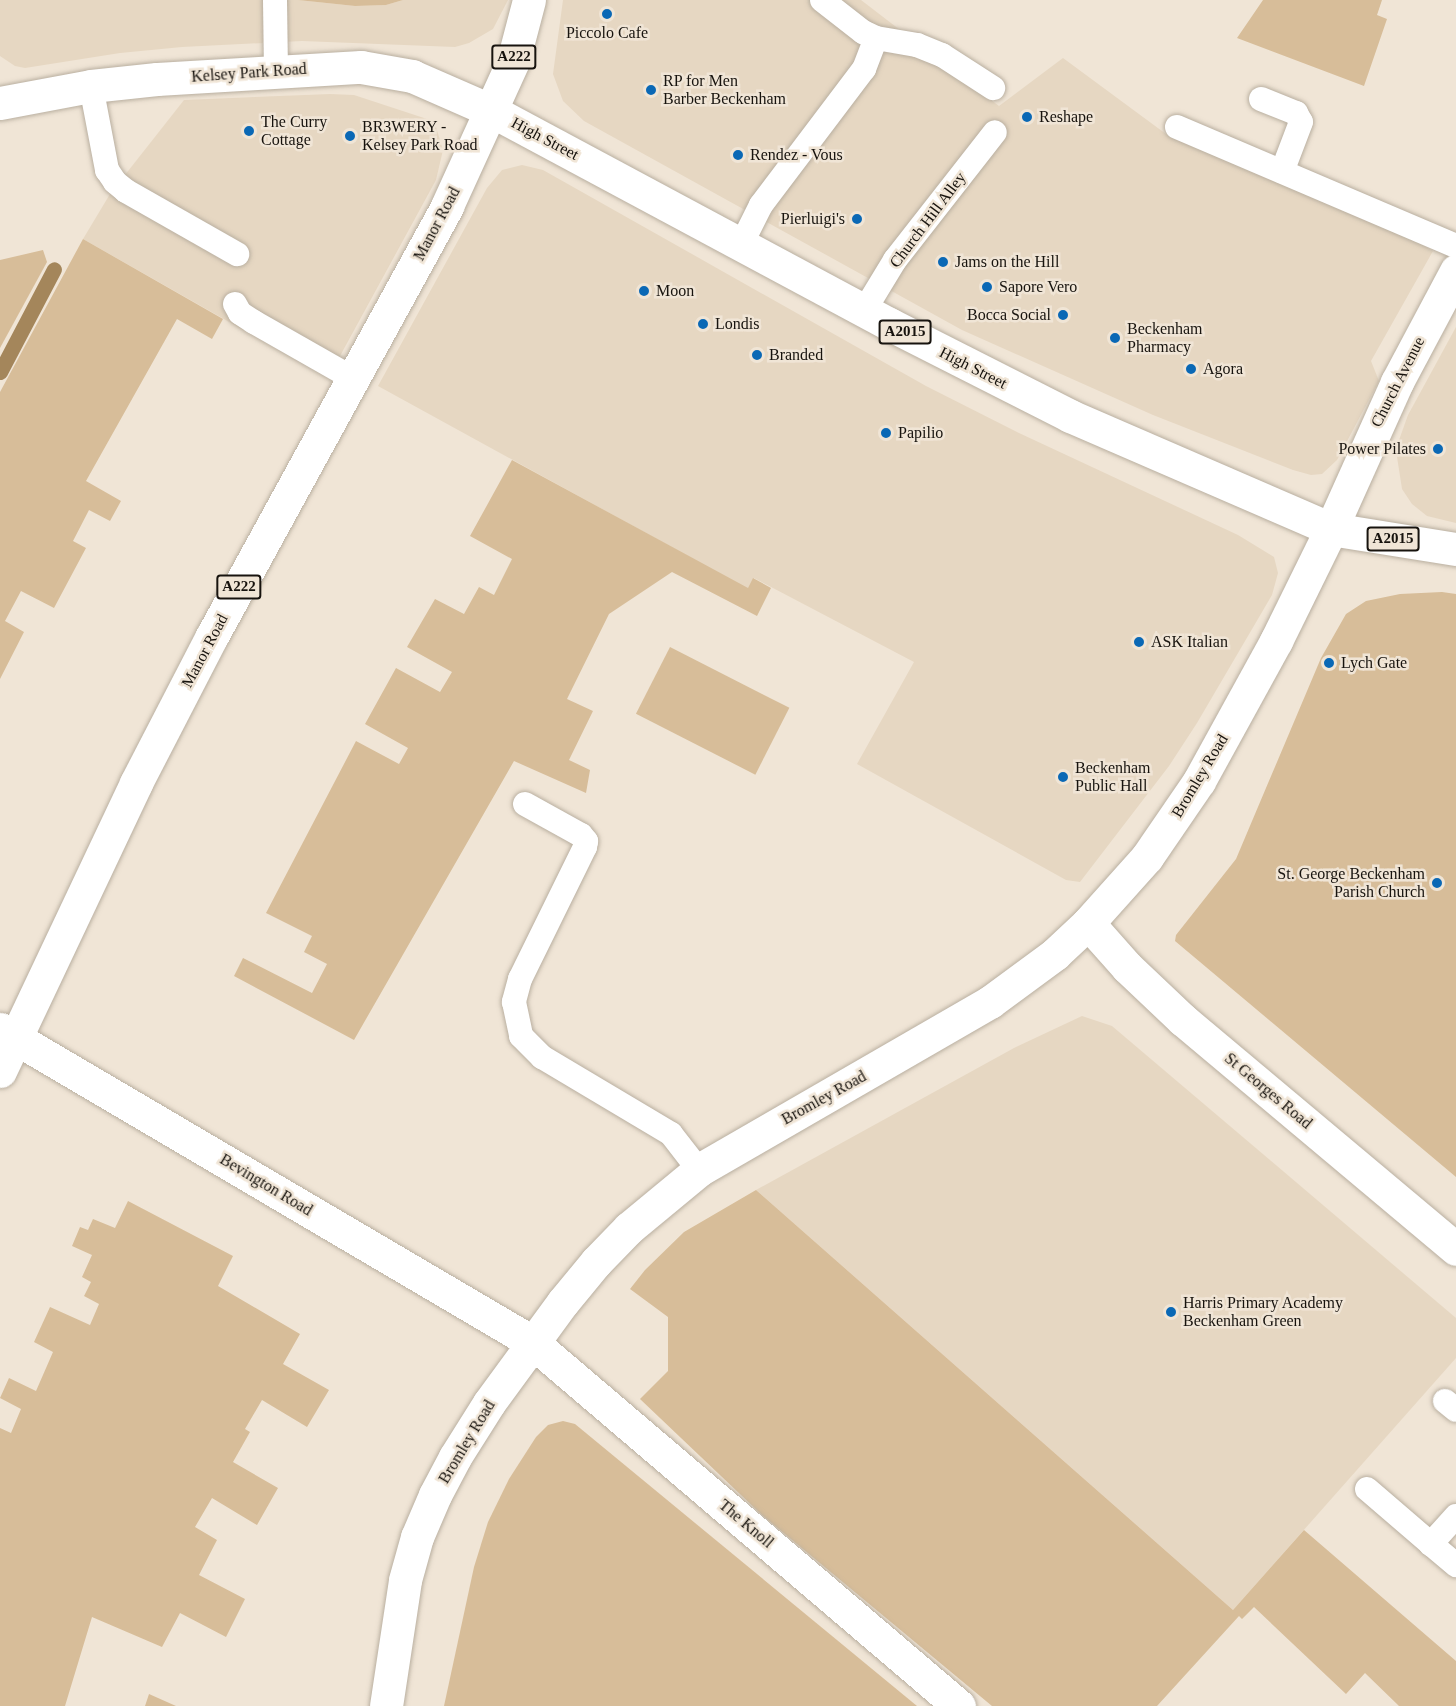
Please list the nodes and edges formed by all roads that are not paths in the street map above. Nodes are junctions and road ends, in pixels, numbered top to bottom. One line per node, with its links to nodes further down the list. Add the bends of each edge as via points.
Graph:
1 (275, 0): 5 (lane)
2 (529, 0): 10 (main road, High Street / A222, via 513,61)
3 (822, 0): 4 (lane, via 862,32)
4 (876, 38): 7 (lane, via 917,45 942,55); 14 (lane, via 864,69 767,196)
5 (276, 70): 6 (main road, Kelsey Park Road); 10 (main road, Kelsey Park Road, via 388,70 436,85)
6 (91, 86): 9 (main road, Kelsey Park Road); 16 (lane, via 107,170 115,182)
7 (993, 88)
8 (1261, 99): 13 (lane, via 1296,113 1301,122)
9 (0, 103)
10 (492, 111): 14 (main road, High Street / A2015); 20 (main road, Manor Road / A222, via 447,206)
11 (1178, 128): 13 (lane)
12 (995, 132): 19 (lane, Church Hill Alley, via 896,260)
13 (1282, 172): 15 (lane)
14 (741, 243): 19 (main road, High Street / A2015)
15 (1456, 246)
16 (237, 254)
17 (1456, 271): 21 (main road, Church Avenue, via 1397,382)
18 (236, 304): 20 (lane, via 240,313 254,322)
19 (864, 311): 21 (main road, High Street / A2015, via 1070,416)
20 (352, 378): 25 (main road, Manor Road / A222)
21 (1331, 529): 22 (main road, High Street / A2015); 24 (main road, Bromley Road, via 1276,641 1199,781 1147,857)
22 (1456, 549)
23 (525, 804): 27 (lane, via 586,841 520,979 514,1002 521,1036 542,1057 671,1134)
24 (1088, 923): 27 (main road, Bromley Road, via 1055,954 990,1002); 28 (main road, St Georges Road, via 1126,967 1183,1020)
25 (8, 1033): 26 (main road, Manor Road / A222); 29 (main road, Bevington Road)
26 (0, 1071)
27 (699, 1170): 29 (main road, Bromley Road, via 664,1197 596,1262)
28 (1456, 1250)
29 (532, 1342): 34 (main road, Bromley Road, via 455,1457 417,1537 405,1580); 35 (main road, The Knoll)
30 (1367, 1489): 32 (lane)
31 (1456, 1516): 32 (lane)
32 (1431, 1544): 33 (lane)
33 (1456, 1566)
34 (386, 1706)
35 (959, 1706)

